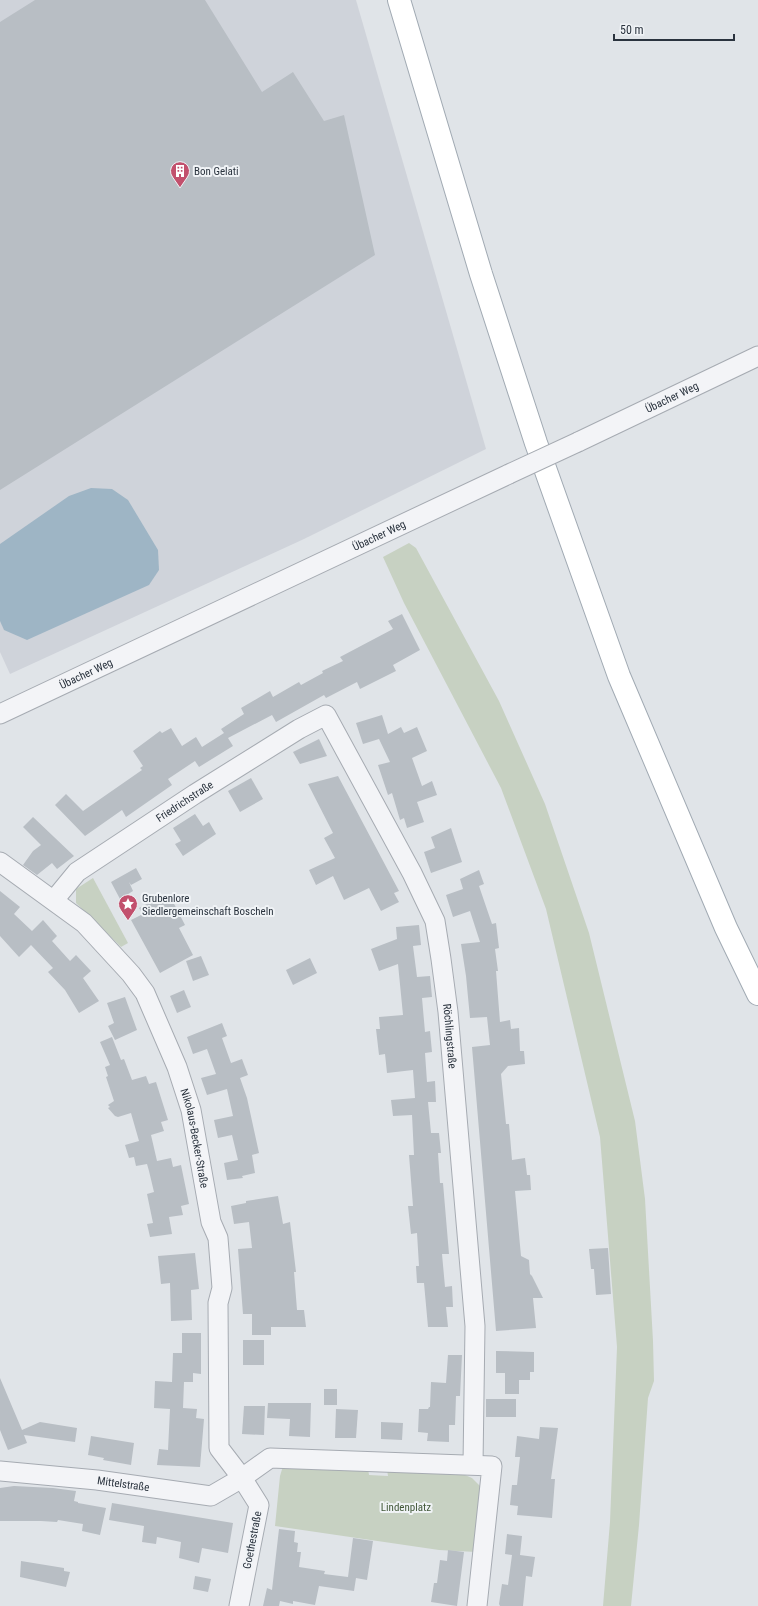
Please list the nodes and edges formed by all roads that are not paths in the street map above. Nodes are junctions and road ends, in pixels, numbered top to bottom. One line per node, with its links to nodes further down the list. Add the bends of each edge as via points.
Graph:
1 (399, 0): 7 (main road, via 481,274 536,443 619,676 726,928)
2 (758, 356): 3 (street, Übacher Weg, bridge)
3 (0, 714)
4 (326, 715): 6 (street, Friedrichstraße, via 248,760 112,848 77,872); 8 (street, Röchlingstraße, via 412,873 434,921 448,1012 475,1326)
5 (0, 862): 6 (street, Nikolaus-Becker-Straße)
6 (54, 900): 10 (street, Nikolaus-Becker-Straße, via 84,922 145,993 177,1067 191,1110 211,1222 218,1238 222,1288 218,1303 219,1448)
7 (758, 994)
8 (473, 1464): 10 (street, via 270,1458); 12 (street, via 492,1466)
9 (0, 1471): 10 (street, Mittelstraße, via 97,1480 211,1496)
10 (242, 1478): 11 (street, Goethestraße, via 259,1505)
11 (239, 1606)
12 (477, 1606)

